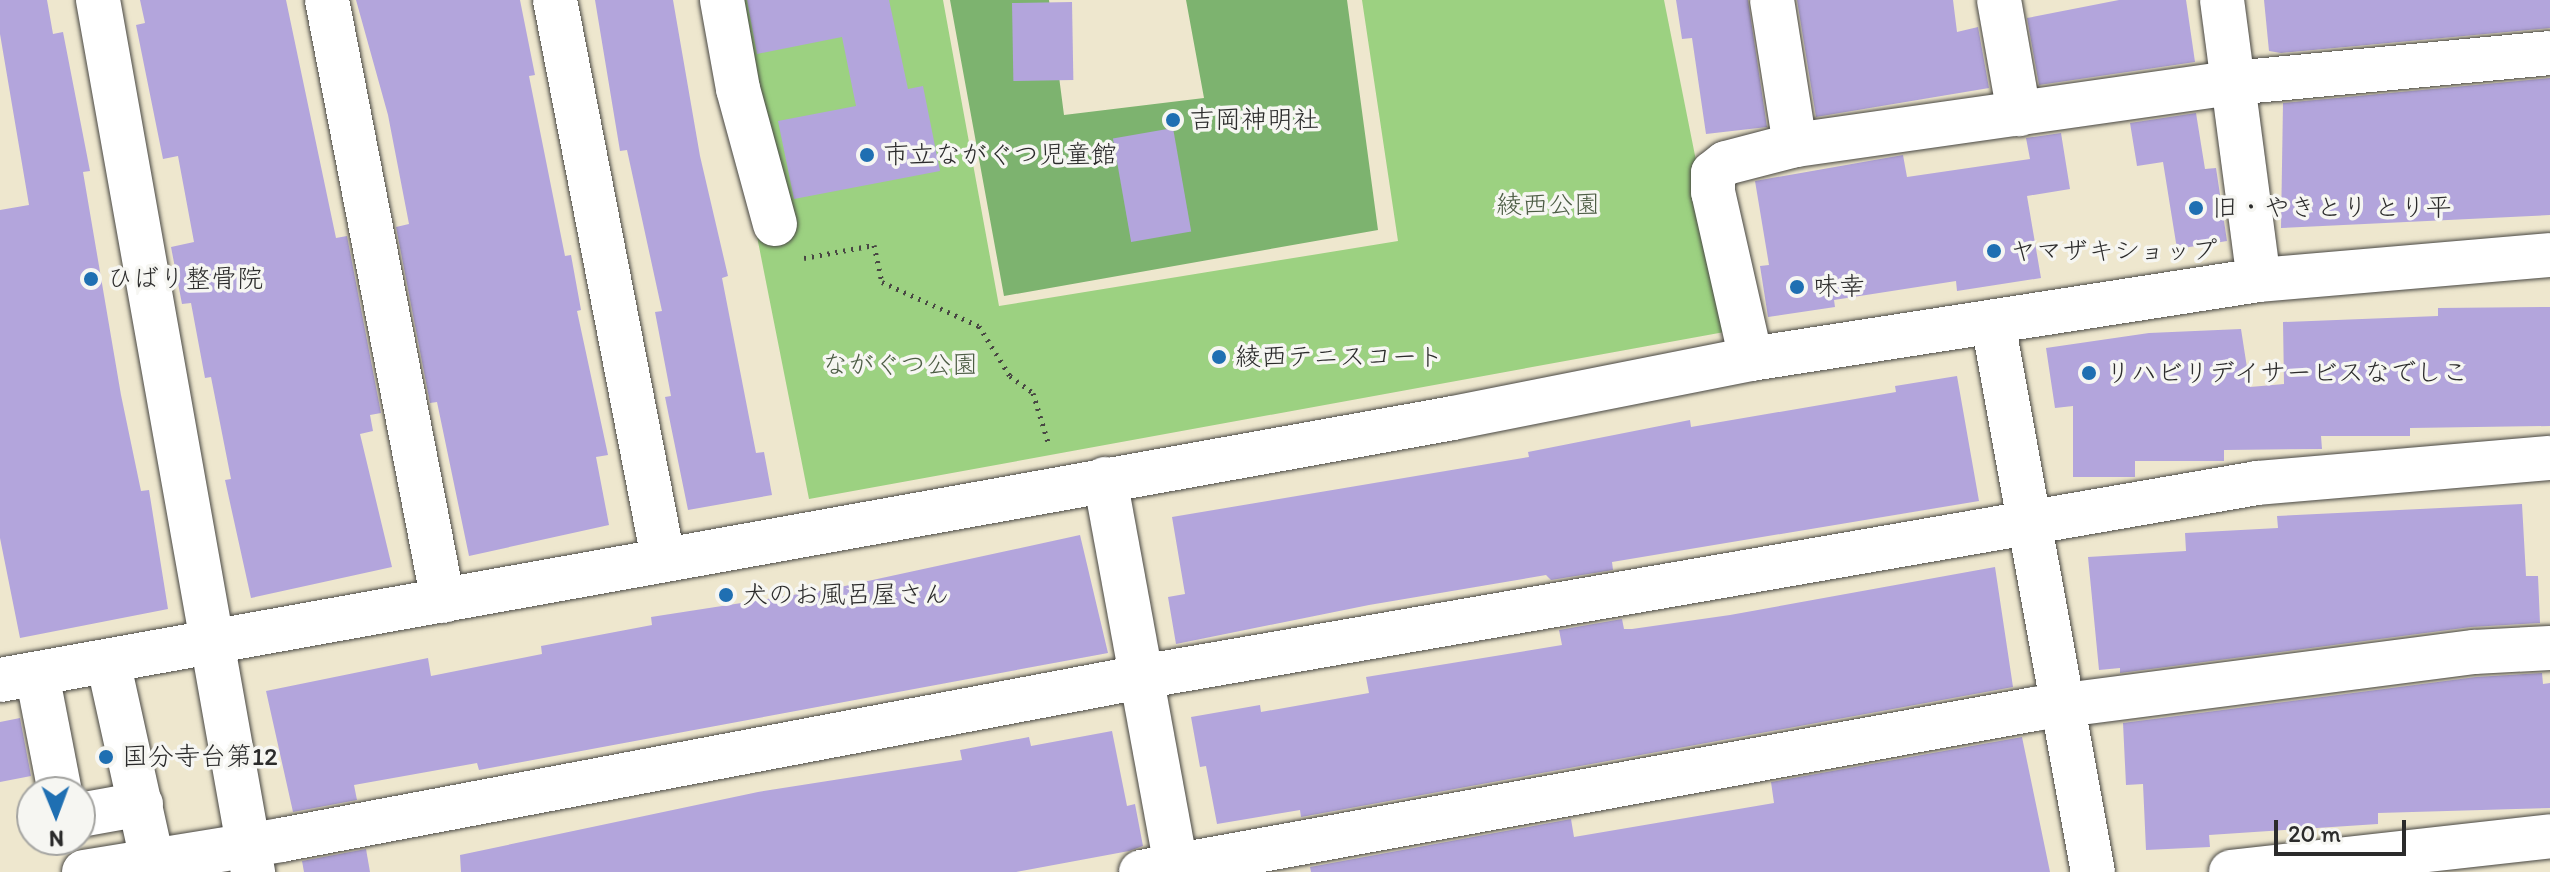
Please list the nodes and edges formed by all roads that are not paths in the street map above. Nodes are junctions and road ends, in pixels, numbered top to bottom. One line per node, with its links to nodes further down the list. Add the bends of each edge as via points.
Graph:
1 (98, 0): 22 (street)
2 (327, 0): 21 (street)
3 (555, 0): 20 (street)
4 (722, 0): 12 (street, via 738,89)
5 (1772, 0): 11 (street)
6 (1999, 0): 10 (street)
7 (2222, 0): 9 (street)
8 (2550, 53): 9 (street)
9 (2233, 83): 10 (street); 14 (street)
10 (2019, 114): 11 (street)
11 (1795, 145): 16 (street, via 1726,163 1713,173)
12 (775, 224)
13 (2550, 255): 14 (street)
14 (2259, 280): 15 (street)
15 (1993, 323): 16 (street); 19 (street)
16 (1751, 359): 18 (street)
17 (2550, 458): 19 (street, via 2257,483)
18 (1105, 479): 20 (street); 26 (street)
19 (2030, 524): 26 (street); 27 (street)
20 (663, 558): 21 (street)
21 (443, 601): 22 (street)
22 (211, 643): 24 (street); 32 (street)
23 (2550, 648): 27 (street, via 2474,652)
24 (108, 661): 25 (street); 29 (street)
25 (18, 677): 28 (street)
26 (1141, 677): 32 (street); 34 (street)
27 (2062, 705): 34 (street); 36 (street)
28 (54, 776)
29 (141, 804): 30 (street); 33 (street)
30 (96, 812)
31 (2550, 836): 37 (street)
32 (251, 859): 33 (street)
33 (152, 860): 35 (street)
34 (1164, 870)
35 (84, 872)
36 (2093, 872)
37 (2231, 872)

